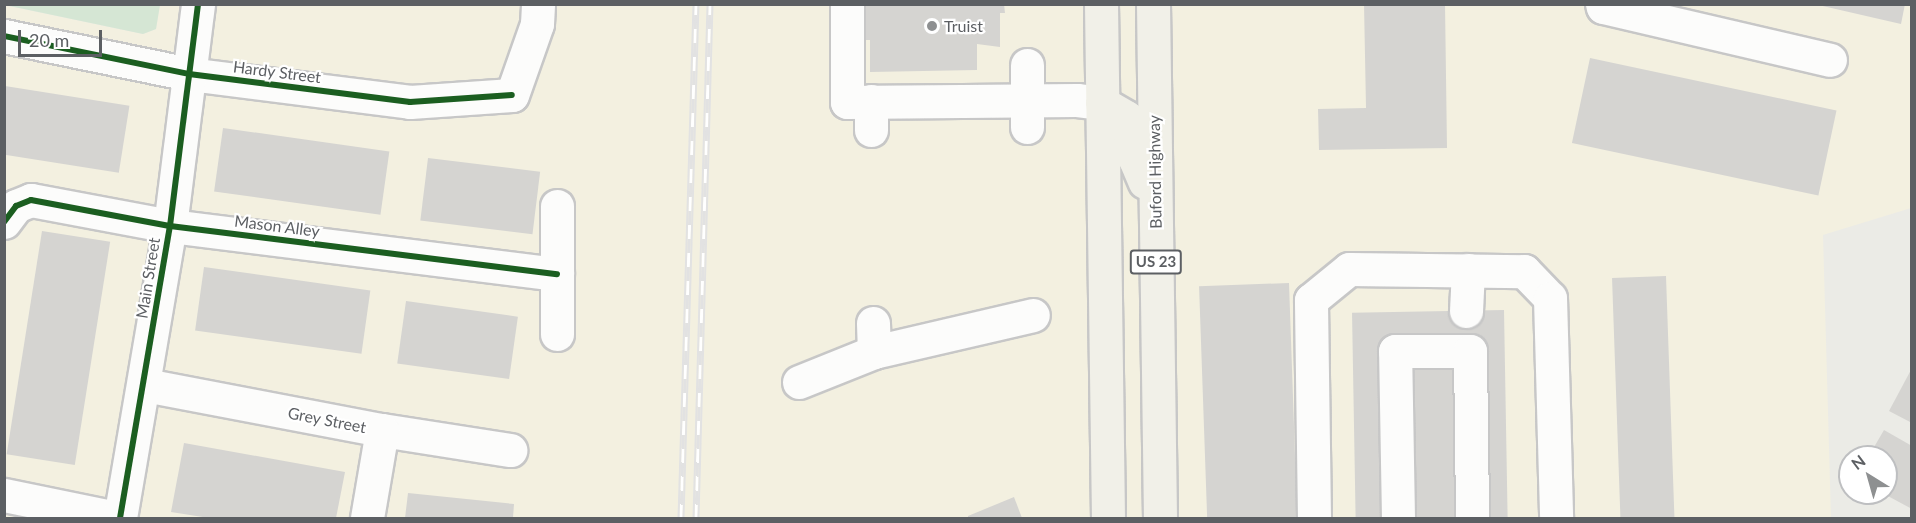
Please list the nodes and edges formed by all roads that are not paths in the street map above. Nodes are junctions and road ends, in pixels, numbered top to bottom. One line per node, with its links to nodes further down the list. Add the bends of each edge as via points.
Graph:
1 (198, 4): 10 (street, Main Street)
2 (537, 4): 10 (street, Hardy Street, via 537,24 513,95 410,102)
3 (847, 4): 12 (street, via 847,102 871,116)
4 (1101, 4): 11 (main road, US 23)
5 (1153, 4): 14 (main road, Buford Highway / US 23)
6 (1602, 4): 8 (street)
7 (4, 36): 10 (street, Hardy Street)
8 (1830, 60)
9 (1028, 65): 12 (street)
10 (189, 74): 16 (street, Main Street)
11 (1102, 103): 12 (street, via 1077,100); 14 (main road, via 1126,117 1136,159); 29 (main road, US 23)
12 (1026, 114)
13 (557, 206): 18 (street)
14 (1155, 206): 30 (main road, Buford Highway / US 23)
15 (4, 222): 16 (street, Mason Alley, via 16,206 31,200)
16 (170, 226): 18 (street, Mason Alley); 23 (street, Main Street)
17 (1468, 270): 19 (street); 31 (street, via 1349,269 1311,300); 34 (street, via 1524,271 1550,298)
18 (557, 274): 21 (street)
19 (1466, 311)
20 (1033, 315): 22 (street, via 873,338)
21 (556, 334)
22 (799, 382)
23 (145, 385): 24 (street, Grey Street); 27 (street, Main Street)
24 (382, 430): 25 (street, Grey Street); 28 (street)
25 (510, 450)
26 (4, 495): 27 (street)
27 (118, 519)
28 (367, 519)
29 (1108, 519)
30 (1160, 519)
31 (1314, 519)
32 (1398, 519): 33 (street, via 1395,351 1470,351)
33 (1472, 519)
34 (1556, 519)

